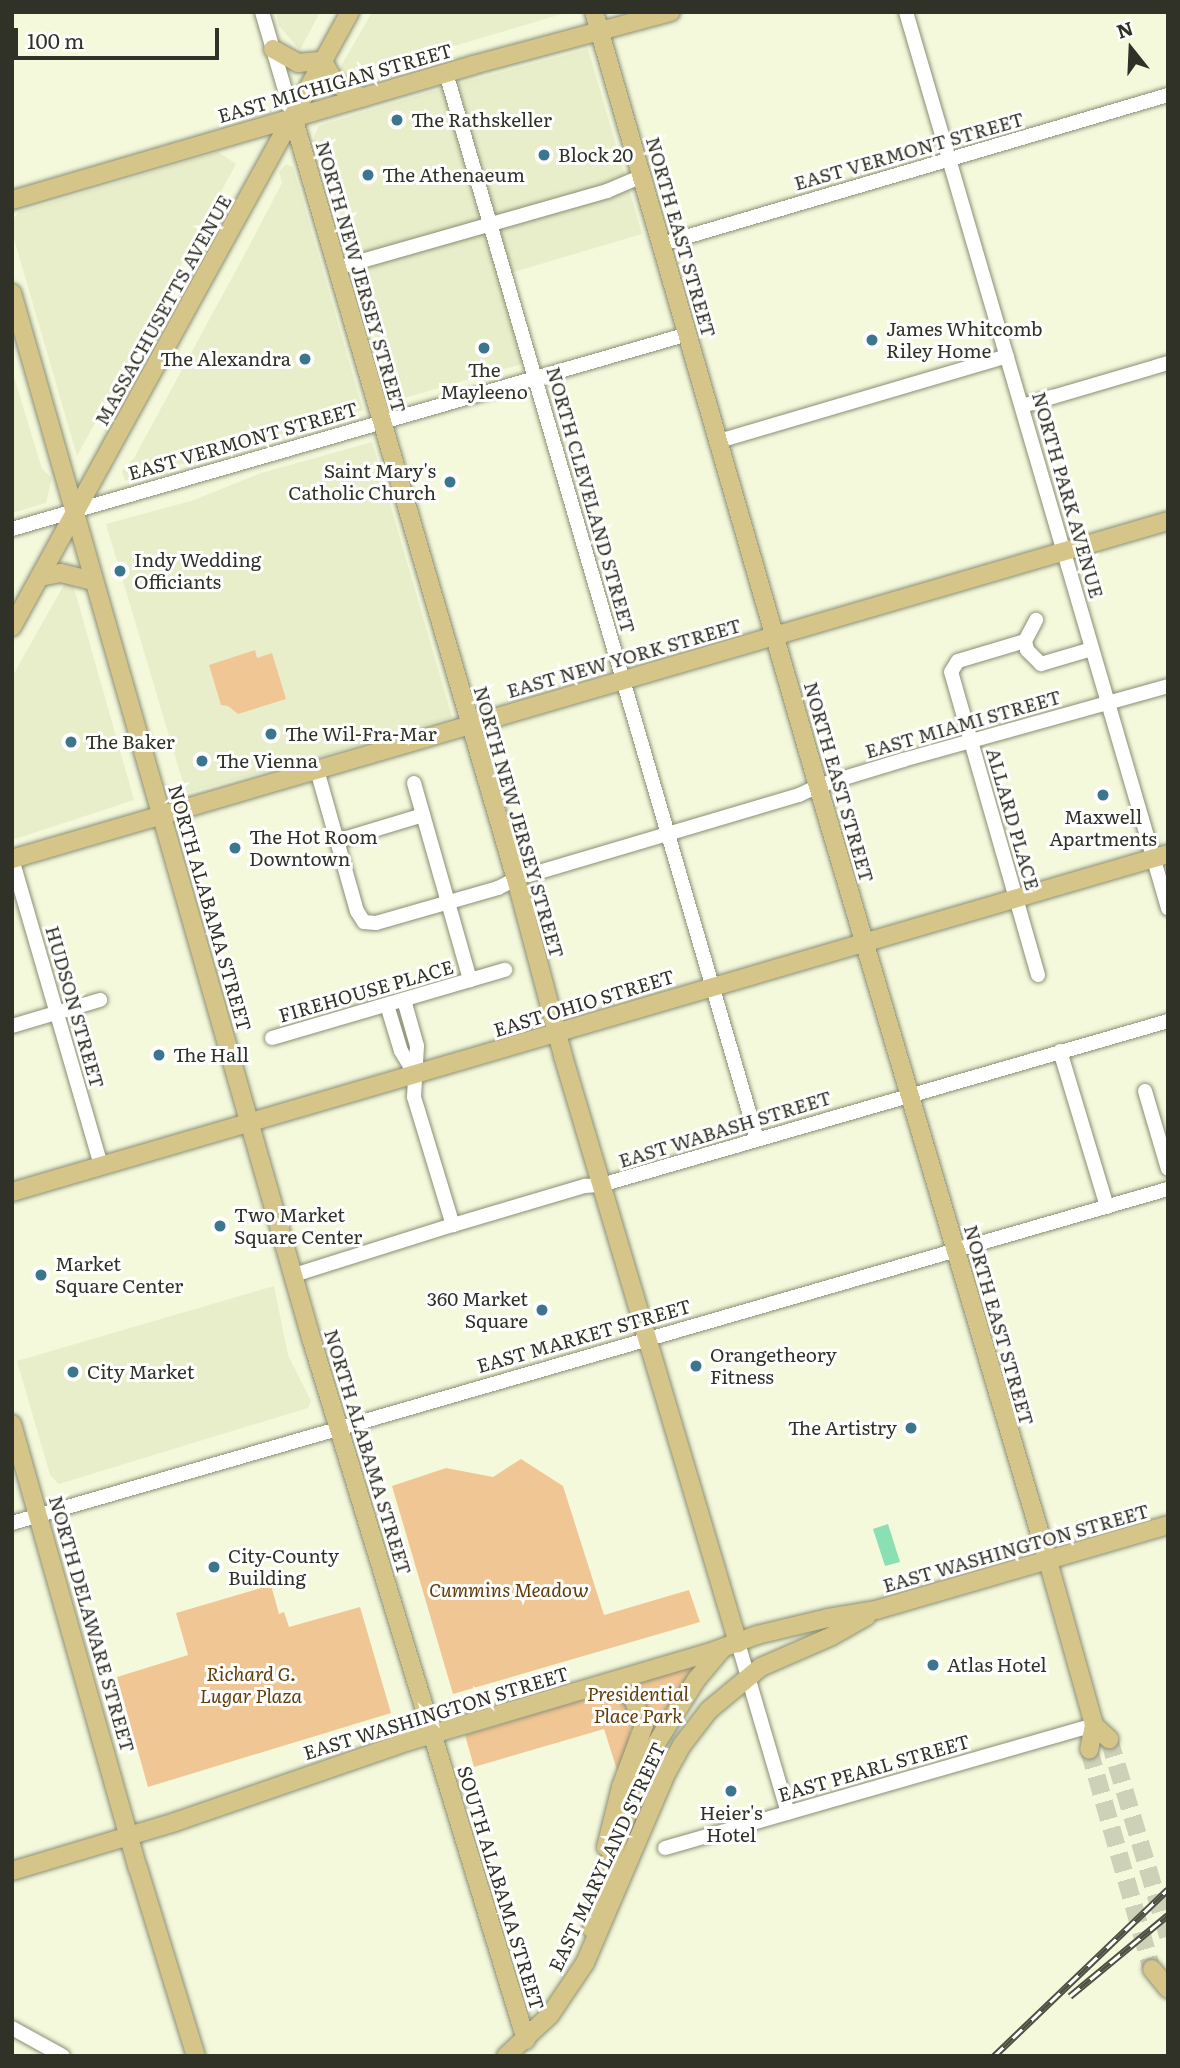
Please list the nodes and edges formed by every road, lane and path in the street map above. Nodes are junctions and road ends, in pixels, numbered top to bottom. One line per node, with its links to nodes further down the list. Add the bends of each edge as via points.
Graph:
1 (262, 12): 7 (street, NORTH NEW JERSEY STREET)
2 (350, 12): 8 (main road, MASSACHUSETTS AVENUE)
3 (594, 12): 6 (main road, NORTH EAST STREET)
4 (671, 12): 6 (main road, EAST MICHIGAN STREET)
5 (906, 12): 13 (street, NORTH PARK AVENUE)
6 (600, 30): 9 (main road, EAST MICHIGAN STREET); 14 (main road, NORTH EAST STREET)
7 (273, 49): 8 (main road, via 298,63); 12 (street, NORTH NEW JERSEY STREET)
8 (323, 61): 11 (main road, via 336,84); 12 (main road, MASSACHUSETTS AVENUE)
9 (446, 73): 11 (main road, EAST MICHIGAN STREET); 16 (street, NORTH CLEVELAND STREET)
10 (1168, 95): 13 (street, EAST VERMONT STREET)
11 (363, 98): 12 (main road, EAST MICHIGAN STREET)
12 (293, 117): 15 (main road, EAST MICHIGAN STREET); 18 (main road, NORTH NEW JERSEY STREET); 27 (main road, MASSACHUSETTS AVENUE)
13 (949, 159): 17 (street, EAST VERMONT STREET); 21 (street, NORTH PARK AVENUE)
14 (642, 176): 16 (street, via 607,191); 17 (main road, NORTH EAST STREET)
15 (12, 200)
16 (490, 224): 18 (street); 23 (street, NORTH CLEVELAND STREET)
17 (662, 244): 20 (main road, NORTH EAST STREET)
18 (337, 268): 25 (main road, NORTH NEW JERSEY STREET)
19 (12, 293): 27 (main road, NORTH ALABAMA STREET)
20 (688, 334): 23 (street, EAST VERMONT STREET); 26 (main road, NORTH EAST STREET)
21 (1007, 356): 24 (street, NORTH PARK AVENUE); 26 (street)
22 (1168, 363): 24 (street)
23 (535, 376): 25 (street, EAST VERMONT STREET); 38 (street, NORTH CLEVELAND STREET)
24 (1021, 406): 30 (street, NORTH PARK AVENUE)
25 (382, 420): 27 (street, EAST VERMONT STREET); 41 (main road, NORTH NEW JERSEY STREET)
26 (719, 441): 35 (main road, NORTH EAST STREET)
27 (76, 510): 29 (street, EAST VERMONT STREET); 31 (main road, MASSACHUSETTS AVENUE); 32 (main road, NORTH ALABAMA STREET)
28 (1168, 521): 30 (main road, EAST NEW YORK STREET)
29 (12, 529)
30 (1064, 551): 35 (main road, EAST NEW YORK STREET); 37 (street, NORTH PARK AVENUE)
31 (40, 577): 32 (main road, via 61,573); 34 (main road, MASSACHUSETTS AVENUE)
32 (93, 581): 46 (main road, NORTH ALABAMA STREET)
33 (1036, 620): 36 (street)
34 (12, 627)
35 (775, 636): 38 (main road, EAST NEW YORK STREET); 45 (main road, NORTH EAST STREET)
36 (1025, 641): 37 (street, via 1041,664); 42 (street, ALLARD PLACE, via 958,661 951,672)
37 (1092, 649): 40 (street, NORTH PARK AVENUE)
38 (624, 680): 41 (main road, EAST NEW YORK STREET); 48 (street, NORTH CLEVELAND STREET)
39 (1168, 686): 40 (street, EAST MIAMI STREET)
40 (1108, 703): 42 (street, EAST MIAMI STREET); 50 (street, NORTH PARK AVENUE)
41 (470, 725): 43 (main road, EAST NEW YORK STREET); 52 (main road, NORTH NEW JERSEY STREET)
42 (971, 741): 45 (street, EAST MIAMI STREET); 53 (street, ALLARD PLACE)
43 (317, 770): 46 (main road, EAST NEW YORK STREET); 49 (street)
44 (414, 783): 47 (street, FIREHOUSE PLACE)
45 (818, 786): 48 (street, EAST MIAMI STREET); 56 (main road, NORTH EAST STREET)
46 (161, 814): 51 (main road, EAST NEW YORK STREET); 73 (main road, NORTH ALABAMA STREET)
47 (423, 815): 49 (street); 54 (street, FIREHOUSE PLACE)
48 (668, 835): 52 (street, EAST MIAMI STREET); 60 (street, NORTH CLEVELAND STREET)
49 (337, 841): 54 (street, EAST MIAMI STREET, via 364,922 376,923)
50 (1160, 856): 53 (main road, EAST OHIO STREET); 55 (street, NORTH PARK AVENUE)
51 (12, 859): 64 (street, HUDSON STREET)
52 (522, 877): 54 (street, EAST MIAMI STREET); 67 (main road, NORTH NEW JERSEY STREET)
53 (1016, 897): 56 (main road, EAST OHIO STREET); 58 (street, ALLARD PLACE)
54 (447, 902): 59 (street, FIREHOUSE PLACE)
55 (1168, 908)
56 (865, 942): 60 (main road, EAST OHIO STREET); 72 (main road, NORTH EAST STREET)
57 (505, 970): 59 (street, FIREHOUSE PLACE)
58 (1038, 975)
59 (470, 980): 62 (street, FIREHOUSE PLACE)
60 (713, 986): 67 (main road, EAST OHIO STREET); 74 (street, NORTH CLEVELAND STREET)
61 (100, 1000): 64 (street)
62 (404, 1000): 63 (street, FIREHOUSE PLACE); 70 (street, via 417,1046)
63 (387, 1005): 68 (street, FIREHOUSE PLACE); 70 (street, via 401,1051)
64 (57, 1013): 66 (street); 75 (street, HUDSON STREET)
65 (1168, 1021): 69 (street, EAST WABASH STREET)
66 (12, 1026)
67 (557, 1033): 70 (main road, EAST OHIO STREET); 77 (main road, NORTH NEW JERSEY STREET)
68 (272, 1038)
69 (1060, 1051): 72 (street, EAST WABASH STREET); 80 (street)
70 (415, 1074): 73 (main road, EAST OHIO STREET); 81 (street, via 414,1097)
71 (1145, 1091): 76 (street)
72 (910, 1094): 74 (street, EAST WABASH STREET); 82 (main road, NORTH EAST STREET)
73 (249, 1122): 75 (main road, EAST OHIO STREET); 83 (main road, NORTH ALABAMA STREET)
74 (757, 1139): 77 (street, EAST WABASH STREET)
75 (101, 1166): 79 (main road, EAST OHIO STREET)
76 (1168, 1169)
77 (601, 1185): 81 (street, EAST WABASH STREET); 84 (main road, NORTH NEW JERSEY STREET)
78 (1168, 1189): 80 (street, EAST MARKET STREET)
79 (12, 1192)
80 (1107, 1207): 82 (street, EAST MARKET STREET)
81 (453, 1225): 83 (street, EAST WABASH STREET)
82 (955, 1250): 84 (street, EAST MARKET STREET); 90 (main road, NORTH EAST STREET)
83 (294, 1275): 86 (main road, NORTH ALABAMA STREET)
84 (647, 1338): 86 (street, EAST MARKET STREET); 92 (main road, NORTH NEW JERSEY STREET)
85 (12, 1424): 87 (main road, NORTH DELAWARE STREET)
86 (339, 1427): 87 (street, EAST MARKET STREET); 96 (main road, NORTH ALABAMA STREET)
87 (39, 1515): 88 (street, EAST MARKET STREET); 100 (main road, NORTH DELAWARE STREET)
88 (12, 1523)
89 (1168, 1525): 90 (main road, EAST WASHINGTON STREET)
90 (1048, 1561): 91 (main road, EAST WASHINGTON STREET); 95 (main road, NORTH EAST STREET)
91 (876, 1611): 92 (main road, EAST WASHINGTON STREET, via 828,1618); 93 (main road, EAST WASHINGTON STREET)
92 (738, 1643): 93 (street); 94 (main road, EAST WASHINGTON STREET); 103 (main road, via 719,1650 705,1667 649,1755)
93 (748, 1676): 99 (street); 104 (main road, EAST MARYLAND STREET, via 709,1710 675,1757)
94 (606, 1683): 96 (main road, EAST WASHINGTON STREET); 103 (main road, via 617,1685 633,1699 644,1725 621,1787)
95 (1094, 1725): 97 (main road); 98 (main road); 99 (street, EAST PEARL STREET)
96 (431, 1734): 100 (main road, EAST WASHINGTON STREET); 108 (main road, SOUTH ALABAMA STREET)
97 (1109, 1739)
98 (1088, 1750)
99 (788, 1813): 101 (street, EAST PEARL STREET)
100 (130, 1837): 102 (main road, EAST WASHINGTON STREET); 110 (main road, NORTH DELAWARE STREET)
101 (665, 1848)
102 (12, 1871)
103 (600, 1888): 104 (main road)
104 (585, 1963): 108 (main road, EAST MARYLAND STREET)
105 (1153, 1969): 106 (main road)
106 (1168, 1989)
107 (12, 2028): 109 (street)
108 (525, 2048): 111 (main road, EAST MARYLAND STREET)
109 (63, 2056)
110 (196, 2056)
111 (506, 2056)

